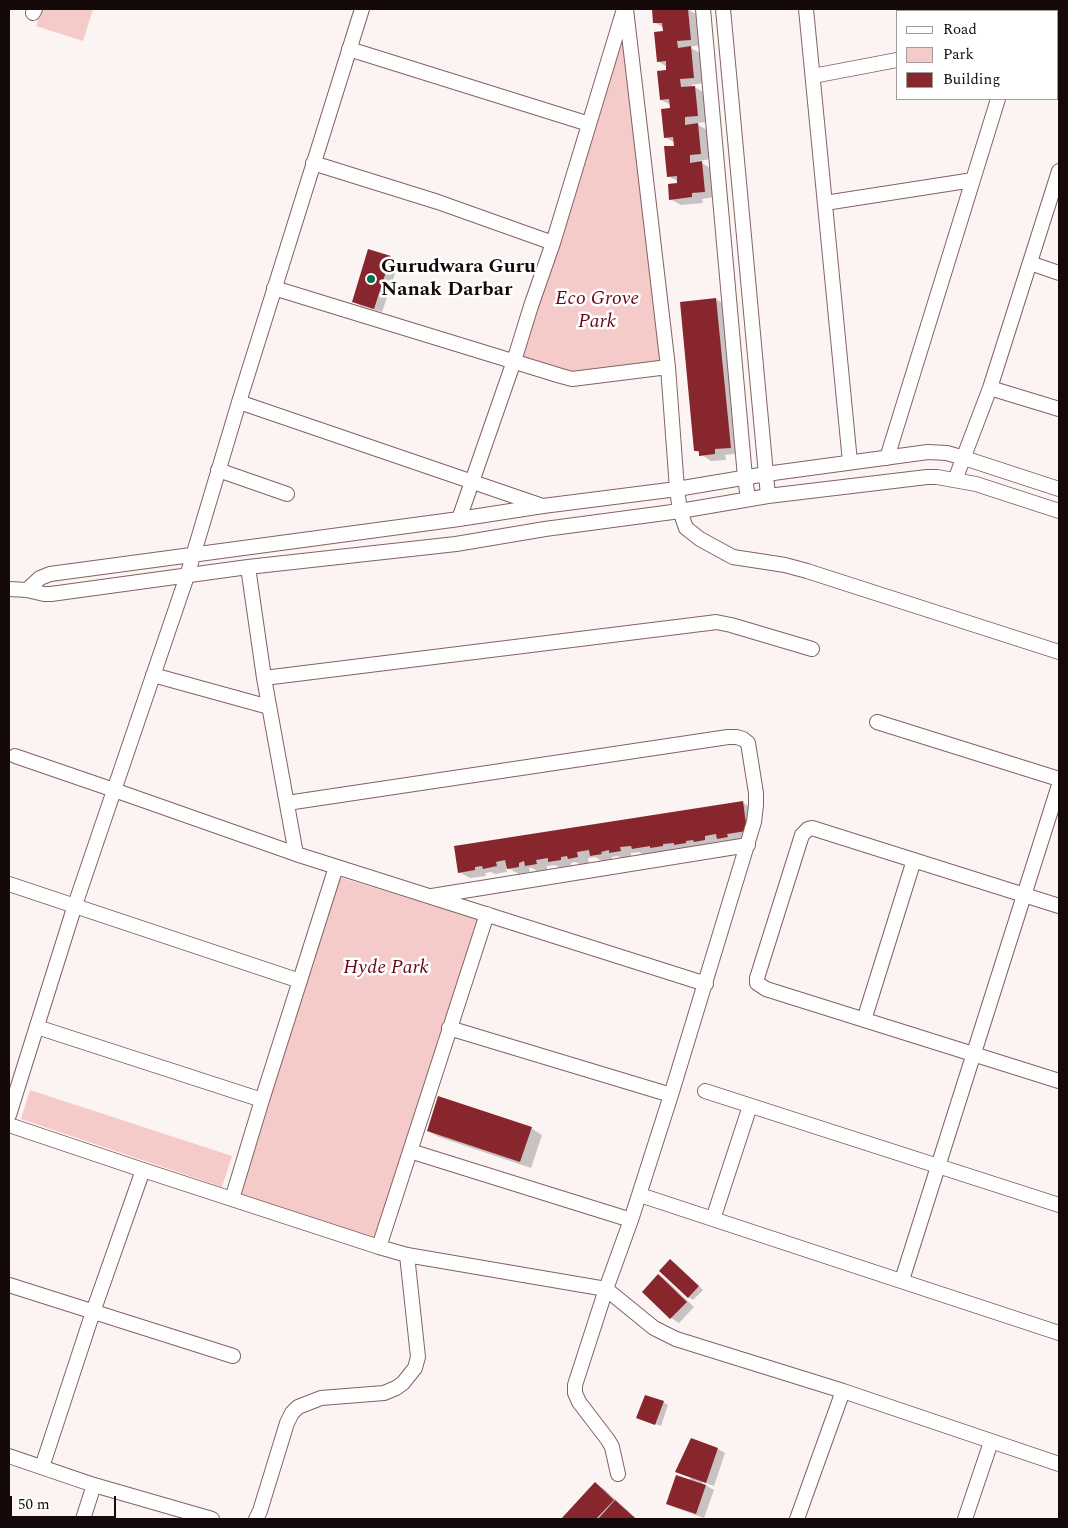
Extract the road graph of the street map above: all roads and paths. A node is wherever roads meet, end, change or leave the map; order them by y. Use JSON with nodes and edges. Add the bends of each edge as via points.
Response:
{"nodes":[{"id":1,"x":362,"y":9,"type":"edge"},
{"id":2,"x":625,"y":9,"type":"edge"},
{"id":3,"x":702,"y":9,"type":"edge"},
{"id":4,"x":723,"y":9,"type":"edge"},
{"id":5,"x":806,"y":9,"type":"edge"},
{"id":6,"x":349,"y":49,"type":"junction"},
{"id":7,"x":896,"y":60,"type":"edge"},
{"id":8,"x":813,"y":76,"type":"junction"},
{"id":9,"x":998,"y":100,"type":"edge"},
{"id":10,"x":589,"y":124,"type":"junction"},
{"id":11,"x":313,"y":163,"type":"junction"},
{"id":12,"x":1059,"y":171,"type":"edge"},
{"id":13,"x":973,"y":180,"type":"junction"},
{"id":14,"x":825,"y":203,"type":"junction"},
{"id":15,"x":553,"y":242,"type":"junction"},
{"id":16,"x":1030,"y":263,"type":"junction"},
{"id":17,"x":1059,"y":273,"type":"edge"},
{"id":18,"x":274,"y":288,"type":"junction"},
{"id":19,"x":514,"y":361,"type":"junction"},
{"id":20,"x":668,"y":367,"type":"junction"},
{"id":21,"x":990,"y":388,"type":"junction"},
{"id":22,"x":238,"y":402,"type":"junction"},
{"id":23,"x":1059,"y":409,"type":"edge"},
{"id":24,"x":887,"y":458,"type":"junction"},
{"id":25,"x":964,"y":458,"type":"junction"},
{"id":26,"x":850,"y":462,"type":"junction"},
{"id":27,"x":218,"y":470,"type":"junction"},
{"id":28,"x":766,"y":474,"type":"junction"},
{"id":29,"x":744,"y":477,"type":"junction"},
{"id":30,"x":472,"y":480,"type":"junction"},
{"id":31,"x":954,"y":480,"type":"junction"},
{"id":32,"x":677,"y":489,"type":"junction"},
{"id":33,"x":1059,"y":489,"type":"edge"},
{"id":34,"x":287,"y":494,"type":"dead end"},
{"id":35,"x":768,"y":496,"type":"junction"},
{"id":36,"x":748,"y":499,"type":"junction"},
{"id":37,"x":543,"y":506,"type":"junction"},
{"id":38,"x":680,"y":511,"type":"junction"},
{"id":39,"x":1059,"y":511,"type":"edge"},
{"id":40,"x":459,"y":519,"type":"junction"},
{"id":41,"x":193,"y":554,"type":"junction"},
{"id":42,"x":248,"y":567,"type":"junction"},
{"id":43,"x":187,"y":576,"type":"junction"},
{"id":44,"x":9,"y":589,"type":"edge"},
{"id":45,"x":27,"y":590,"type":"junction"},
{"id":46,"x":812,"y":649,"type":"dead end"},
{"id":47,"x":1059,"y":652,"type":"edge"},
{"id":48,"x":153,"y":675,"type":"junction"},
{"id":49,"x":264,"y":678,"type":"junction"},
{"id":50,"x":269,"y":707,"type":"junction"},
{"id":51,"x":877,"y":722,"type":"dead end"},
{"id":52,"x":15,"y":756,"type":"dead end"},
{"id":53,"x":1059,"y":779,"type":"edge"},
{"id":54,"x":1059,"y":785,"type":"edge"},
{"id":55,"x":114,"y":790,"type":"junction"},
{"id":56,"x":287,"y":803,"type":"junction"},
{"id":57,"x":748,"y":845,"type":"junction"},
{"id":58,"x":296,"y":854,"type":"junction"},
{"id":59,"x":914,"y":860,"type":"junction"},
{"id":60,"x":336,"y":867,"type":"junction"},
{"id":61,"x":9,"y":884,"type":"edge"},
{"id":62,"x":1024,"y":895,"type":"junction"},
{"id":63,"x":429,"y":896,"type":"junction"},
{"id":64,"x":75,"y":905,"type":"junction"},
{"id":65,"x":1059,"y":906,"type":"edge"},
{"id":66,"x":486,"y":914,"type":"junction"},
{"id":67,"x":300,"y":981,"type":"junction"},
{"id":68,"x":706,"y":984,"type":"junction"},
{"id":69,"x":864,"y":1020,"type":"junction"},
{"id":70,"x":37,"y":1027,"type":"junction"},
{"id":71,"x":449,"y":1028,"type":"junction"},
{"id":72,"x":974,"y":1054,"type":"junction"},
{"id":73,"x":1059,"y":1081,"type":"edge"},
{"id":74,"x":705,"y":1091,"type":"dead end"},
{"id":75,"x":671,"y":1095,"type":"junction"},
{"id":76,"x":262,"y":1100,"type":"junction"},
{"id":77,"x":750,"y":1106,"type":"junction"},
{"id":78,"x":9,"y":1114,"type":"edge"},
{"id":79,"x":9,"y":1125,"type":"edge"},
{"id":80,"x":410,"y":1151,"type":"junction"},
{"id":81,"x":939,"y":1166,"type":"junction"},
{"id":82,"x":143,"y":1170,"type":"junction"},
{"id":83,"x":640,"y":1195,"type":"junction"},
{"id":84,"x":232,"y":1199,"type":"junction"},
{"id":85,"x":1059,"y":1205,"type":"edge"},
{"id":86,"x":712,"y":1218,"type":"junction"},
{"id":87,"x":631,"y":1220,"type":"junction"},
{"id":88,"x":379,"y":1247,"type":"junction"},
{"id":89,"x":407,"y":1255,"type":"junction"},
{"id":90,"x":902,"y":1280,"type":"junction"},
{"id":91,"x":9,"y":1284,"type":"edge"},
{"id":92,"x":606,"y":1288,"type":"junction"},
{"id":93,"x":93,"y":1312,"type":"junction"},
{"id":94,"x":1059,"y":1333,"type":"edge"},
{"id":95,"x":233,"y":1356,"type":"dead end"},
{"id":96,"x":843,"y":1391,"type":"junction"},
{"id":97,"x":991,"y":1442,"type":"junction"},
{"id":98,"x":9,"y":1456,"type":"edge"},
{"id":99,"x":1059,"y":1464,"type":"edge"},
{"id":100,"x":42,"y":1468,"type":"junction"},
{"id":101,"x":618,"y":1474,"type":"dead end"},
{"id":102,"x":94,"y":1485,"type":"junction"},
{"id":103,"x":83,"y":1519,"type":"edge"},
{"id":104,"x":212,"y":1519,"type":"edge"},
{"id":105,"x":256,"y":1519,"type":"edge"},
{"id":106,"x":797,"y":1519,"type":"edge"},
{"id":107,"x":965,"y":1519,"type":"edge"}],
"edges":[{"from":1,"to":6,"type":"street"},
{"from":2,"to":10,"type":"street"},
{"from":2,"to":20,"type":"street"},
{"from":3,"to":29,"type":"street"},
{"from":4,"to":28,"type":"street"},
{"from":5,"to":8,"type":"street"},
{"from":6,"to":10,"type":"street"},
{"from":6,"to":11,"type":"street"},
{"from":7,"to":8,"type":"street"},
{"from":8,"to":14,"type":"street"},
{"from":9,"to":13,"type":"street"},
{"from":10,"to":15,"type":"street"},
{"from":11,"to":15,"type":"street"},
{"from":11,"to":18,"type":"street"},
{"from":12,"to":16,"type":"street"},
{"from":13,"to":14,"type":"street"},
{"from":13,"to":24,"type":"street"},
{"from":14,"to":26,"type":"street"},
{"from":15,"to":19,"type":"street"},
{"from":16,"to":17,"type":"street"},
{"from":16,"to":21,"type":"street"},
{"from":18,"to":19,"type":"street"},
{"from":18,"to":22,"type":"street"},
{"from":19,"to":20,"type":"street","via":[[572,379]]},
{"from":19,"to":30,"type":"street"},
{"from":20,"to":32,"type":"street"},
{"from":21,"to":23,"type":"street"},
{"from":21,"to":25,"type":"street"},
{"from":22,"to":27,"type":"street"},
{"from":22,"to":30,"type":"street"},
{"from":24,"to":25,"type":"street","via":[[928,452]]},
{"from":24,"to":26,"type":"street"},
{"from":25,"to":31,"type":"street"},
{"from":25,"to":33,"type":"street"},
{"from":26,"to":28,"type":"street"},
{"from":27,"to":34,"type":"street"},
{"from":27,"to":41,"type":"street"},
{"from":28,"to":29,"type":"street"},
{"from":28,"to":35,"type":"street"},
{"from":29,"to":32,"type":"street"},
{"from":29,"to":36,"type":"street"},
{"from":30,"to":37,"type":"street"},
{"from":30,"to":40,"type":"street"},
{"from":31,"to":35,"type":"street","via":[[927,477]]},
{"from":31,"to":39,"type":"street"},
{"from":32,"to":37,"type":"street"},
{"from":32,"to":38,"type":"street"},
{"from":35,"to":36,"type":"street"},
{"from":36,"to":38,"type":"street"},
{"from":37,"to":40,"type":"street"},
{"from":38,"to":42,"type":"street","via":[[546,528],[456,544]]},
{"from":38,"to":47,"type":"street","via":[[686,528],[700,540],[733,557],[807,571]]},
{"from":40,"to":41,"type":"street"},
{"from":41,"to":43,"type":"street"},
{"from":41,"to":45,"type":"street","via":[[50,574]]},
{"from":42,"to":43,"type":"street"},
{"from":42,"to":49,"type":"street"},
{"from":43,"to":45,"type":"street","via":[[44,594]]},
{"from":43,"to":48,"type":"street"},
{"from":44,"to":45,"type":"street"},
{"from":46,"to":49,"type":"street","via":[[716,622]]},
{"from":48,"to":50,"type":"street"},
{"from":48,"to":55,"type":"street"},
{"from":49,"to":50,"type":"street"},
{"from":50,"to":56,"type":"street"},
{"from":51,"to":53,"type":"street"},
{"from":52,"to":55,"type":"street"},
{"from":54,"to":62,"type":"street"},
{"from":55,"to":58,"type":"street"},
{"from":55,"to":64,"type":"street"},
{"from":56,"to":57,"type":"street","via":[[737,737],[748,743],[756,793]]},
{"from":56,"to":58,"type":"street"},
{"from":57,"to":63,"type":"street"},
{"from":57,"to":68,"type":"street"},
{"from":58,"to":60,"type":"street"},
{"from":59,"to":62,"type":"street"},
{"from":59,"to":69,"type":"street"},
{"from":59,"to":69,"type":"street","via":[[808,829],[802,836],[758,972],[757,983],[766,989]]},
{"from":60,"to":63,"type":"street"},
{"from":60,"to":67,"type":"street"},
{"from":61,"to":64,"type":"street"},
{"from":62,"to":65,"type":"street"},
{"from":62,"to":72,"type":"street"},
{"from":63,"to":66,"type":"street"},
{"from":64,"to":67,"type":"street"},
{"from":64,"to":70,"type":"street"},
{"from":66,"to":68,"type":"street"},
{"from":66,"to":71,"type":"street"},
{"from":67,"to":76,"type":"street"},
{"from":68,"to":75,"type":"street"},
{"from":69,"to":72,"type":"street"},
{"from":70,"to":76,"type":"street"},
{"from":70,"to":78,"type":"street"},
{"from":71,"to":75,"type":"street"},
{"from":71,"to":80,"type":"street"},
{"from":72,"to":73,"type":"street"},
{"from":72,"to":81,"type":"street"},
{"from":74,"to":77,"type":"street"},
{"from":75,"to":83,"type":"street"},
{"from":76,"to":84,"type":"street"},
{"from":77,"to":81,"type":"street"},
{"from":77,"to":86,"type":"street"},
{"from":79,"to":82,"type":"street"},
{"from":80,"to":87,"type":"street"},
{"from":80,"to":88,"type":"street"},
{"from":81,"to":85,"type":"street"},
{"from":81,"to":90,"type":"street"},
{"from":82,"to":84,"type":"street"},
{"from":82,"to":93,"type":"street"},
{"from":83,"to":86,"type":"street"},
{"from":83,"to":87,"type":"street"},
{"from":84,"to":88,"type":"street"},
{"from":86,"to":90,"type":"street"},
{"from":87,"to":92,"type":"street"},
{"from":88,"to":89,"type":"street"},
{"from":89,"to":92,"type":"street"},
{"from":89,"to":105,"type":"street","via":[[418,1357],[415,1368],[403,1383],[384,1393],[321,1398],[298,1407],[287,1423]]},
{"from":90,"to":94,"type":"street"},
{"from":91,"to":93,"type":"street"},
{"from":92,"to":96,"type":"street","via":[[654,1328],[676,1339]]},
{"from":92,"to":101,"type":"street","via":[[577,1376],[575,1394],[608,1440]]},
{"from":93,"to":95,"type":"street"},
{"from":93,"to":100,"type":"street"},
{"from":96,"to":97,"type":"street"},
{"from":96,"to":106,"type":"street"},
{"from":97,"to":99,"type":"street"},
{"from":97,"to":107,"type":"street"},
{"from":98,"to":100,"type":"street"},
{"from":100,"to":102,"type":"street"},
{"from":102,"to":103,"type":"street"},
{"from":102,"to":104,"type":"street"}]}
